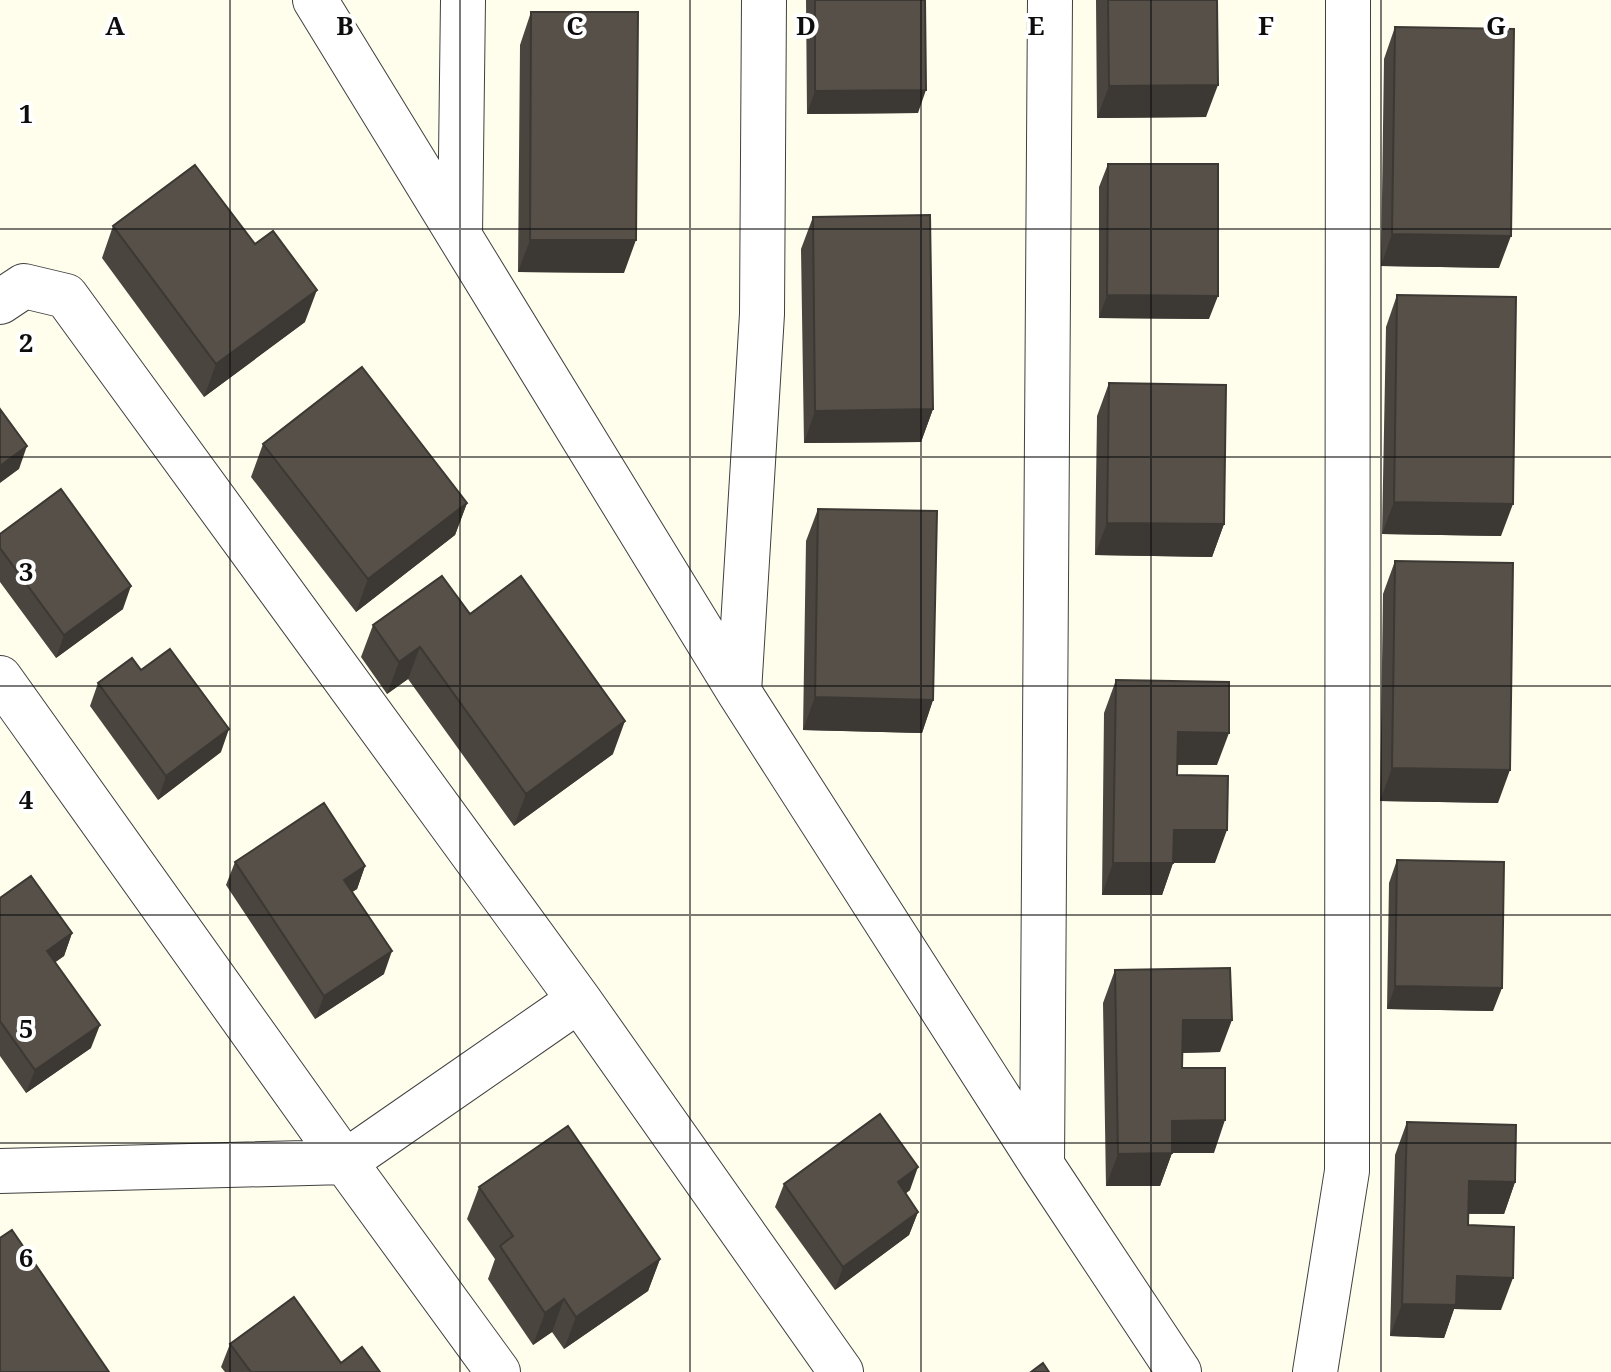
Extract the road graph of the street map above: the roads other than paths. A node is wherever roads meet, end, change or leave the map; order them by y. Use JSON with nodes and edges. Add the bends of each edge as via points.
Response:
{"nodes":[{"id":1,"x":315,"y":0,"type":"edge"},
{"id":2,"x":463,"y":0,"type":"edge"},
{"id":3,"x":764,"y":0,"type":"edge"},
{"id":4,"x":1050,"y":0,"type":"edge"},
{"id":5,"x":1348,"y":0,"type":"edge"},
{"id":6,"x":460,"y":235,"type":"junction"},
{"id":7,"x":0,"y":302,"type":"edge"},
{"id":8,"x":0,"y":678,"type":"edge"},
{"id":9,"x":739,"y":692,"type":"junction"},
{"id":10,"x":579,"y":1000,"type":"junction"},
{"id":11,"x":345,"y":1162,"type":"junction"},
{"id":12,"x":1042,"y":1165,"type":"junction"},
{"id":13,"x":0,"y":1171,"type":"edge"},
{"id":14,"x":498,"y":1372,"type":"edge"},
{"id":15,"x":841,"y":1372,"type":"edge"},
{"id":16,"x":1179,"y":1372,"type":"edge"},
{"id":17,"x":1315,"y":1372,"type":"edge"}],
"edges":[{"from":1,"to":6,"type":"street"},
{"from":2,"to":6,"type":"street"},
{"from":3,"to":9,"type":"street","via":[[762,314]]},
{"from":4,"to":12,"type":"street"},
{"from":5,"to":17,"type":"street","via":[[1347,1171]]},
{"from":6,"to":9,"type":"street"},
{"from":7,"to":10,"type":"street","via":[[24,286],[66,296]]},
{"from":8,"to":11,"type":"street"},
{"from":9,"to":12,"type":"street"},
{"from":10,"to":11,"type":"street"},
{"from":10,"to":15,"type":"street"},
{"from":11,"to":13,"type":"street"},
{"from":11,"to":14,"type":"street"},
{"from":12,"to":16,"type":"street"}]}
